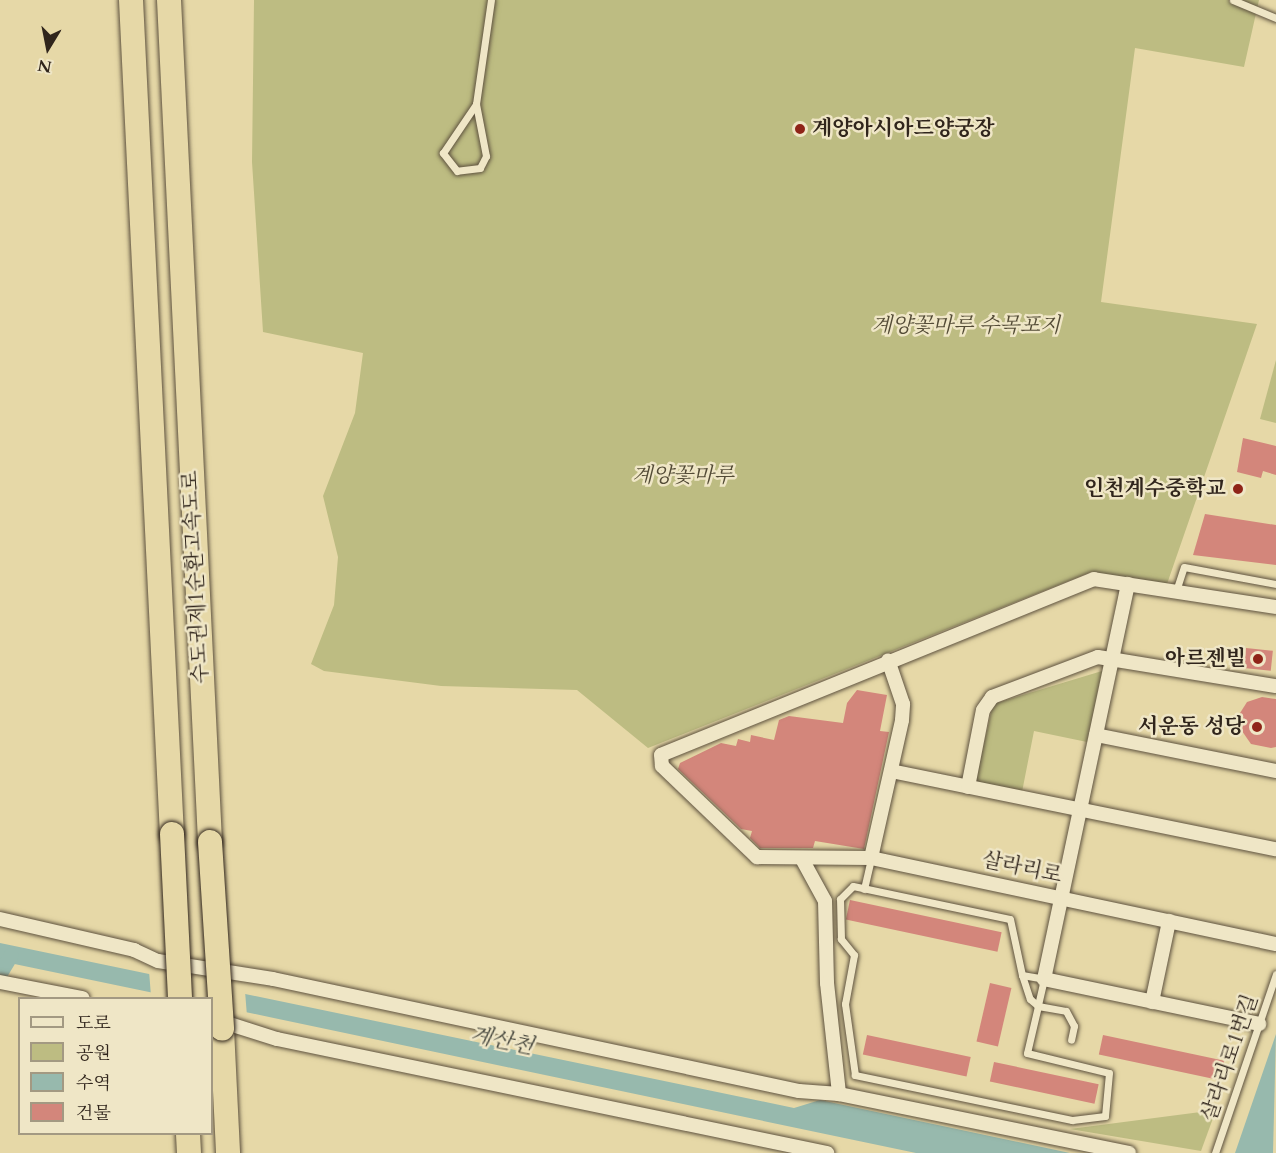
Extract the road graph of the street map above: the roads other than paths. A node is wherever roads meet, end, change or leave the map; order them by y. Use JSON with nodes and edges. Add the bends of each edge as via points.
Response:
{"nodes":[{"id":1,"x":131,"y":0,"type":"edge"},
{"id":2,"x":169,"y":0,"type":"edge"},
{"id":3,"x":185,"y":0,"type":"edge"},
{"id":4,"x":491,"y":0,"type":"edge"},
{"id":5,"x":1233,"y":0,"type":"edge"},
{"id":6,"x":1276,"y":18,"type":"edge"},
{"id":7,"x":171,"y":103,"type":"junction"},
{"id":8,"x":476,"y":104,"type":"junction"},
{"id":9,"x":1128,"y":584,"type":"junction"},
{"id":10,"x":1276,"y":584,"type":"edge"},
{"id":11,"x":1176,"y":592,"type":"junction"},
{"id":12,"x":1276,"y":607,"type":"edge"},
{"id":13,"x":1112,"y":659,"type":"junction"},
{"id":14,"x":888,"y":660,"type":"junction"},
{"id":15,"x":1276,"y":686,"type":"edge"},
{"id":16,"x":1096,"y":735,"type":"junction"},
{"id":17,"x":891,"y":771,"type":"junction"},
{"id":18,"x":1276,"y":771,"type":"edge"},
{"id":19,"x":968,"y":787,"type":"junction"},
{"id":20,"x":1080,"y":809,"type":"junction"},
{"id":21,"x":1276,"y":849,"type":"edge"},
{"id":22,"x":871,"y":858,"type":"junction"},
{"id":23,"x":802,"y":859,"type":"junction"},
{"id":24,"x":864,"y":889,"type":"junction"},
{"id":25,"x":1061,"y":898,"type":"junction"},
{"id":26,"x":1,"y":921,"type":"edge"},
{"id":27,"x":1169,"y":921,"type":"junction"},
{"id":28,"x":1276,"y":944,"type":"edge"},
{"id":29,"x":1022,"y":975,"type":"junction"},
{"id":30,"x":1276,"y":975,"type":"edge"},
{"id":31,"x":1044,"y":979,"type":"junction"},
{"id":32,"x":3,"y":983,"type":"edge"},
{"id":33,"x":72,"y":997,"type":"edge"},
{"id":34,"x":180,"y":997,"type":"edge"},
{"id":35,"x":1152,"y":1002,"type":"junction"},
{"id":36,"x":1038,"y":1006,"type":"junction"},
{"id":37,"x":217,"y":1024,"type":"edge"},
{"id":38,"x":1259,"y":1024,"type":"junction"},
{"id":39,"x":1071,"y":1040,"type":"dead end"},
{"id":40,"x":839,"y":1094,"type":"junction"},
{"id":41,"x":188,"y":1135,"type":"edge"},
{"id":42,"x":189,"y":1153,"type":"edge"},
{"id":43,"x":228,"y":1153,"type":"edge"},
{"id":44,"x":827,"y":1153,"type":"edge"},
{"id":45,"x":1129,"y":1153,"type":"edge"},
{"id":46,"x":1215,"y":1153,"type":"edge"}],
"edges":[{"from":1,"to":34,"type":"highway","name":"수도권제1순환고속도로","bridge":true},
{"from":2,"to":7,"type":"highway","name":"수도권제1순환고속도로"},
{"from":3,"to":7,"type":"highway"},
{"from":4,"to":8,"type":"lane"},
{"from":5,"to":6,"type":"lane"},
{"from":7,"to":37,"type":"highway","name":"수도권제1순환고속도로","bridge":true},
{"from":8,"to":8,"type":"lane","via":[[443,153],[457,171],[480,168],[486,156]]},
{"from":9,"to":11,"type":"street"},
{"from":9,"to":13,"type":"street"},
{"from":9,"to":14,"type":"street","via":[[1094,579]]},
{"from":10,"to":11,"type":"lane","via":[[1184,567]]},
{"from":11,"to":12,"type":"street"},
{"from":13,"to":15,"type":"street"},
{"from":13,"to":16,"type":"street"},
{"from":13,"to":19,"type":"street","via":[[1098,657],[992,697],[983,710]]},
{"from":14,"to":17,"type":"street","via":[[903,704]]},
{"from":14,"to":23,"type":"street","name":"살라리로","via":[[661,755],[662,766],[757,857]]},
{"from":16,"to":18,"type":"street"},
{"from":16,"to":20,"type":"street"},
{"from":17,"to":19,"type":"street"},
{"from":17,"to":22,"type":"street"},
{"from":19,"to":20,"type":"street"},
{"from":20,"to":21,"type":"street"},
{"from":20,"to":25,"type":"street"},
{"from":22,"to":23,"type":"street","name":"살라리로"},
{"from":22,"to":24,"type":"lane"},
{"from":22,"to":25,"type":"street","name":"살라리로"},
{"from":23,"to":40,"type":"street","via":[[825,901],[826,983]]},
{"from":24,"to":29,"type":"lane","via":[[1010,919]]},
{"from":24,"to":36,"type":"lane","via":[[853,886],[840,899],[841,939],[854,955],[845,1004],[855,1075],[1072,1120],[1105,1116],[1109,1072],[1027,1053]]},
{"from":25,"to":27,"type":"street","name":"살라리로"},
{"from":25,"to":31,"type":"street"},
{"from":26,"to":40,"type":"street","via":[[134,950],[158,961],[273,979],[799,1091]]},
{"from":27,"to":28,"type":"street","name":"살라리로"},
{"from":27,"to":35,"type":"street"},
{"from":29,"to":31,"type":"lane"},
{"from":29,"to":36,"type":"lane"},
{"from":30,"to":38,"type":"lane","name":"살라리로1번길"},
{"from":31,"to":35,"type":"street"},
{"from":31,"to":36,"type":"lane"},
{"from":32,"to":33,"type":"street"},
{"from":35,"to":38,"type":"street"},
{"from":36,"to":39,"type":"lane","via":[[1066,1011],[1074,1026]]},
{"from":37,"to":43,"type":"highway","name":"수도권제1순환고속도로"},
{"from":37,"to":44,"type":"street"},
{"from":38,"to":46,"type":"lane","name":"살라리로1번길"},
{"from":40,"to":45,"type":"street"},
{"from":41,"to":42,"type":"highway"}]}
